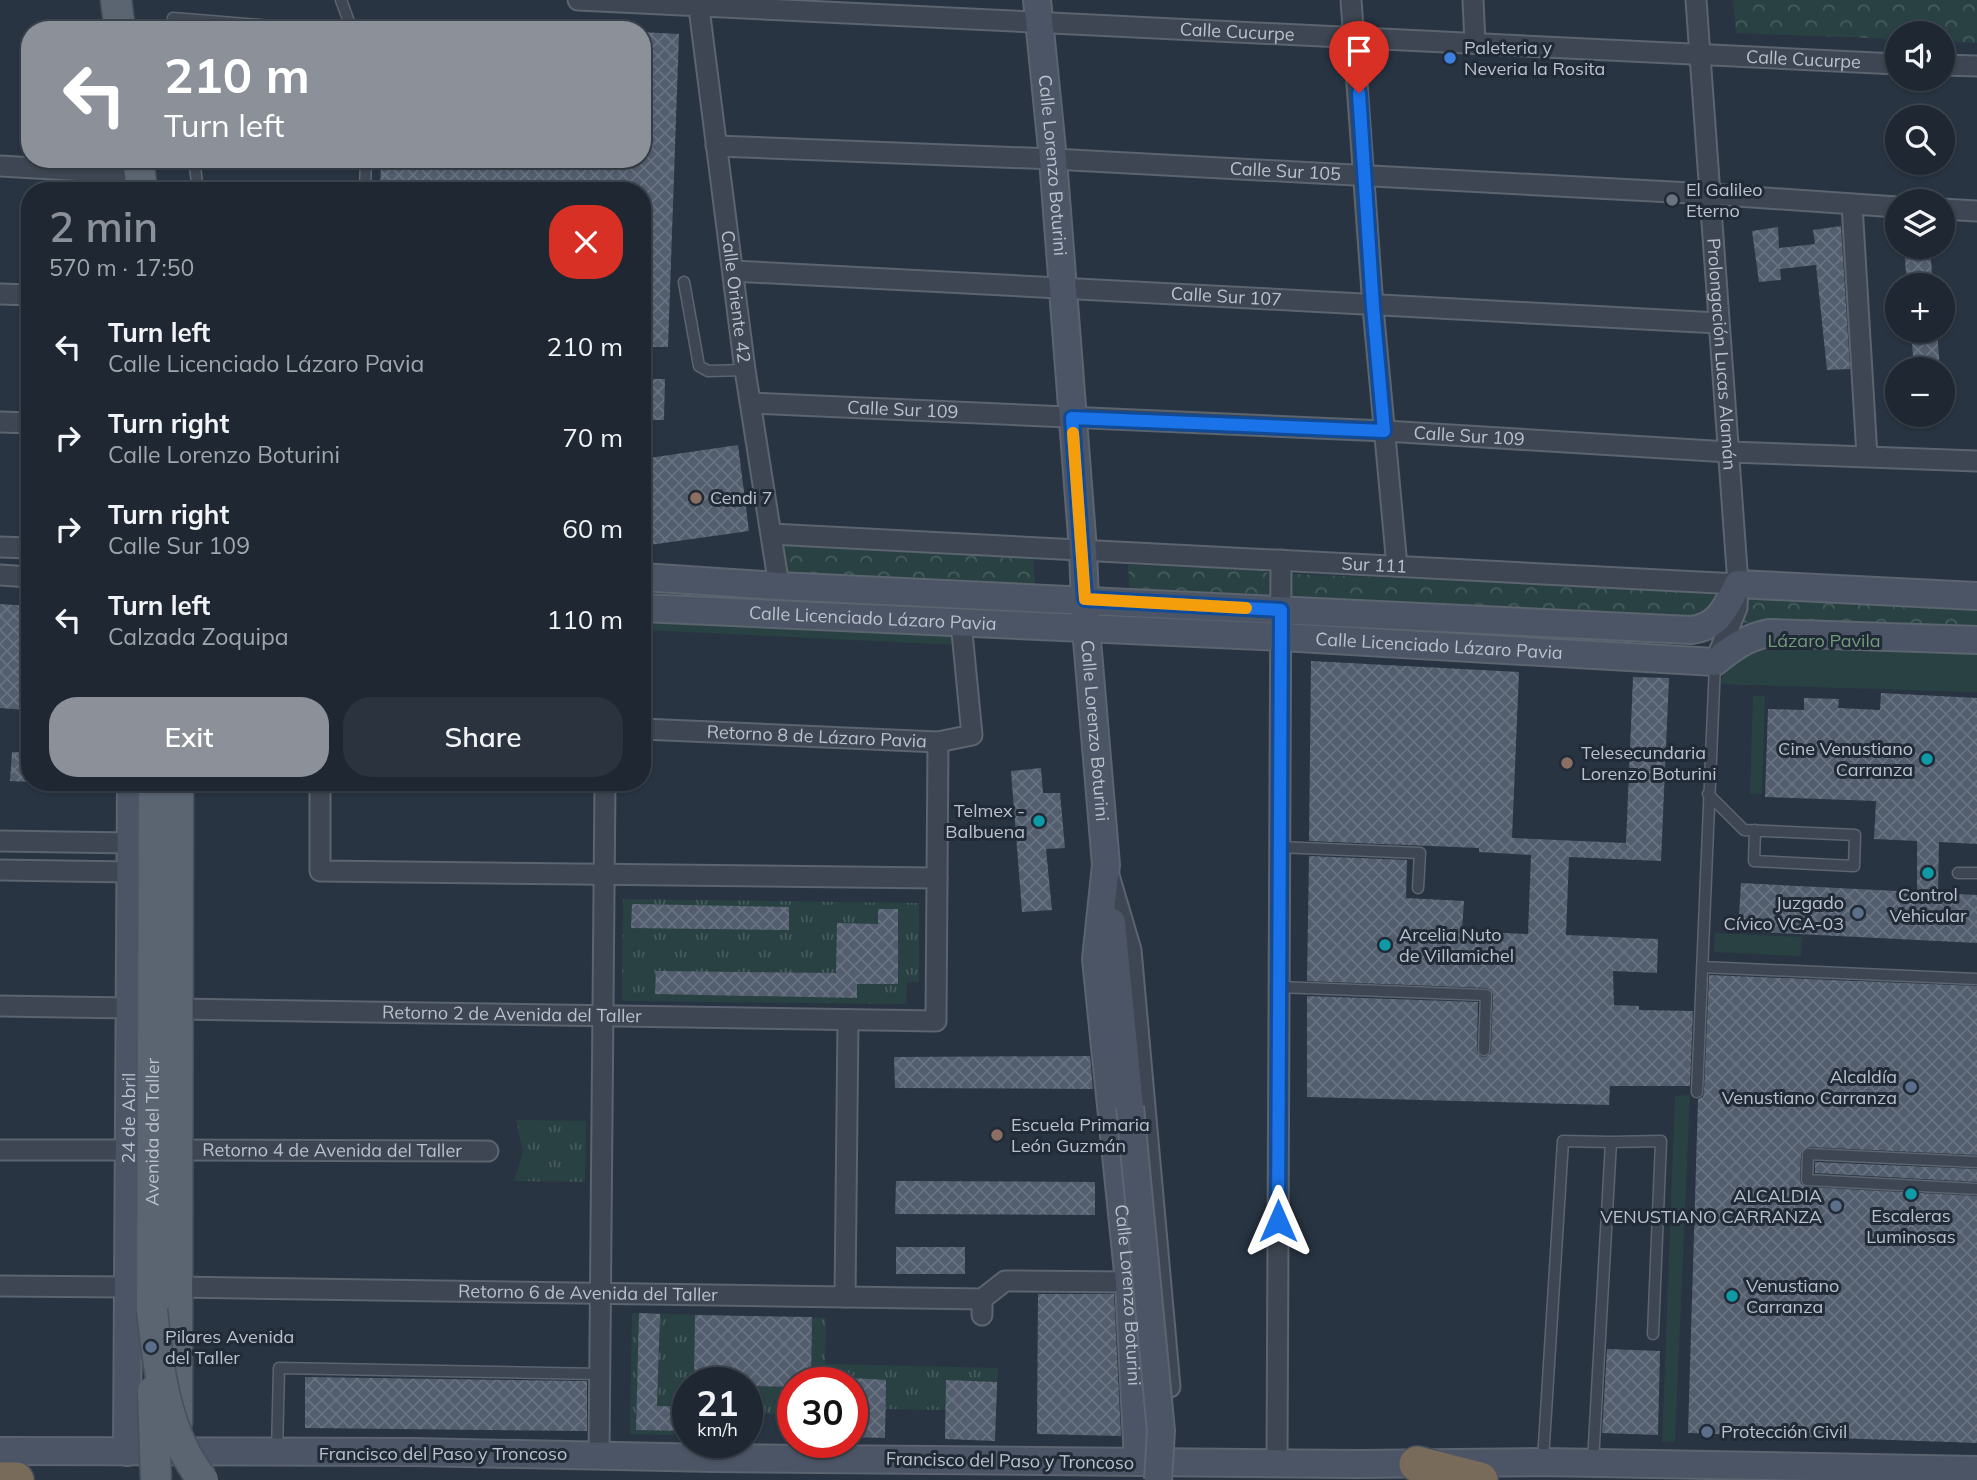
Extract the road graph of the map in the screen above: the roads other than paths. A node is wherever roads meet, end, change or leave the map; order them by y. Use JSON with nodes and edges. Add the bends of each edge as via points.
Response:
{"nodes":[{"id":1,"x":116,"y":0,"type":"edge"},
{"id":2,"x":341,"y":0,"type":"edge"},
{"id":3,"x":578,"y":0,"type":"edge"},
{"id":4,"x":1351,"y":0,"type":"edge"},
{"id":5,"x":1473,"y":0,"type":"edge"},
{"id":6,"x":1696,"y":0,"type":"edge"},
{"id":7,"x":698,"y":3,"type":"edge"},
{"id":8,"x":1038,"y":11,"type":"edge"},
{"id":9,"x":119,"y":21,"type":"edge"},
{"id":10,"x":174,"y":21,"type":"edge"},
{"id":11,"x":210,"y":21,"type":"edge"},
{"id":12,"x":349,"y":21,"type":"edge"},
{"id":13,"x":1354,"y":38,"type":"junction"},
{"id":14,"x":1475,"y":43,"type":"junction"},
{"id":15,"x":1702,"y":56,"type":"junction"},
{"id":16,"x":1885,"y":64,"type":"edge"},
{"id":17,"x":1955,"y":65,"type":"edge"},
{"id":18,"x":1977,"y":66,"type":"edge"},
{"id":19,"x":716,"y":146,"type":"junction"},
{"id":20,"x":1054,"y":159,"type":"junction"},
{"id":21,"x":0,"y":166,"type":"edge"},
{"id":22,"x":21,"y":167,"type":"edge"},
{"id":23,"x":31,"y":168,"type":"edge"},
{"id":24,"x":140,"y":175,"type":"edge"},
{"id":25,"x":1365,"y":176,"type":"junction"},
{"id":26,"x":1709,"y":194,"type":"junction"},
{"id":27,"x":1852,"y":205,"type":"junction"},
{"id":28,"x":1885,"y":206,"type":"edge"},
{"id":29,"x":1955,"y":210,"type":"edge"},
{"id":30,"x":1977,"y":211,"type":"edge"},
{"id":31,"x":733,"y":271,"type":"junction"},
{"id":32,"x":684,"y":282,"type":"dead end"},
{"id":33,"x":1061,"y":286,"type":"junction"},
{"id":34,"x":0,"y":294,"type":"edge"},
{"id":35,"x":21,"y":295,"type":"edge"},
{"id":36,"x":1373,"y":307,"type":"junction"},
{"id":37,"x":1718,"y":323,"type":"junction"},
{"id":38,"x":745,"y":370,"type":"junction"},
{"id":39,"x":751,"y":403,"type":"junction"},
{"id":40,"x":1072,"y":418,"type":"junction"},
{"id":41,"x":0,"y":422,"type":"edge"},
{"id":42,"x":21,"y":423,"type":"edge"},
{"id":43,"x":1384,"y":431,"type":"junction"},
{"id":44,"x":1729,"y":452,"type":"junction"},
{"id":45,"x":1867,"y":456,"type":"junction"},
{"id":46,"x":1977,"y":461,"type":"edge"},
{"id":47,"x":771,"y":534,"type":"junction"},
{"id":48,"x":0,"y":547,"type":"edge"},
{"id":49,"x":21,"y":548,"type":"edge"},
{"id":50,"x":1083,"y":550,"type":"junction"},
{"id":51,"x":1281,"y":560,"type":"junction"},
{"id":52,"x":1397,"y":566,"type":"junction"},
{"id":53,"x":0,"y":575,"type":"edge"},
{"id":54,"x":21,"y":576,"type":"edge"},
{"id":55,"x":651,"y":578,"type":"edge"},
{"id":56,"x":1738,"y":584,"type":"junction"},
{"id":57,"x":779,"y":586,"type":"junction"},
{"id":58,"x":1977,"y":596,"type":"edge"},
{"id":59,"x":1085,"y":599,"type":"junction"},
{"id":60,"x":651,"y":608,"type":"edge"},
{"id":61,"x":1281,"y":610,"type":"junction"},
{"id":62,"x":961,"y":622,"type":"junction"},
{"id":63,"x":1086,"y":628,"type":"junction"},
{"id":64,"x":1281,"y":637,"type":"junction"},
{"id":65,"x":1977,"y":640,"type":"edge"},
{"id":66,"x":1715,"y":662,"type":"junction"},
{"id":67,"x":651,"y":729,"type":"edge"},
{"id":68,"x":938,"y":742,"type":"junction"},
{"id":69,"x":131,"y":791,"type":"edge"},
{"id":70,"x":154,"y":791,"type":"edge"},
{"id":71,"x":178,"y":791,"type":"edge"},
{"id":72,"x":320,"y":791,"type":"edge"},
{"id":73,"x":606,"y":791,"type":"edge"},
{"id":74,"x":1708,"y":794,"type":"junction"},
{"id":75,"x":1755,"y":830,"type":"junction"},
{"id":76,"x":0,"y":841,"type":"edge"},
{"id":77,"x":130,"y":844,"type":"junction"},
{"id":78,"x":1279,"y":847,"type":"junction"},
{"id":79,"x":1106,"y":865,"type":"junction"},
{"id":80,"x":0,"y":870,"type":"edge"},
{"id":81,"x":130,"y":872,"type":"junction"},
{"id":82,"x":1958,"y":873,"type":"dead end"},
{"id":83,"x":1977,"y":873,"type":"edge"},
{"id":84,"x":605,"y":874,"type":"junction"},
{"id":85,"x":937,"y":878,"type":"junction"},
{"id":86,"x":1418,"y":888,"type":"dead end"},
{"id":87,"x":1702,"y":967,"type":"junction"},
{"id":88,"x":1977,"y":979,"type":"edge"},
{"id":89,"x":1279,"y":987,"type":"junction"},
{"id":90,"x":0,"y":1006,"type":"edge"},
{"id":91,"x":129,"y":1008,"type":"junction"},
{"id":92,"x":178,"y":1009,"type":"junction"},
{"id":93,"x":604,"y":1016,"type":"junction"},
{"id":94,"x":848,"y":1020,"type":"junction"},
{"id":95,"x":936,"y":1021,"type":"joint"},
{"id":96,"x":1485,"y":1050,"type":"dead end"},
{"id":97,"x":1697,"y":1092,"type":"dead end"},
{"id":98,"x":1611,"y":1142,"type":"junction"},
{"id":99,"x":0,"y":1150,"type":"edge"},
{"id":100,"x":128,"y":1150,"type":"junction"},
{"id":101,"x":177,"y":1150,"type":"junction"},
{"id":102,"x":488,"y":1151,"type":"dead end"},
{"id":103,"x":1977,"y":1162,"type":"edge"},
{"id":104,"x":1977,"y":1189,"type":"edge"},
{"id":105,"x":1129,"y":1282,"type":"junction"},
{"id":106,"x":0,"y":1286,"type":"edge"},
{"id":107,"x":128,"y":1287,"type":"junction"},
{"id":108,"x":177,"y":1287,"type":"junction"},
{"id":109,"x":601,"y":1294,"type":"junction"},
{"id":110,"x":845,"y":1297,"type":"junction"},
{"id":111,"x":152,"y":1310,"type":"junction"},
{"id":112,"x":1653,"y":1334,"type":"dead end"},
{"id":113,"x":600,"y":1374,"type":"junction"},
{"id":114,"x":1174,"y":1433,"type":"dead end"},
{"id":115,"x":0,"y":1451,"type":"edge"},
{"id":116,"x":127,"y":1452,"type":"junction"},
{"id":117,"x":177,"y":1452,"type":"junction"},
{"id":118,"x":277,"y":1453,"type":"junction"},
{"id":119,"x":599,"y":1455,"type":"junction"},
{"id":120,"x":1138,"y":1462,"type":"junction"},
{"id":121,"x":1543,"y":1462,"type":"junction"},
{"id":122,"x":1277,"y":1463,"type":"junction"},
{"id":123,"x":1593,"y":1463,"type":"junction"},
{"id":124,"x":1417,"y":1464,"type":"junction"},
{"id":125,"x":1977,"y":1470,"type":"edge"},
{"id":126,"x":0,"y":1480,"type":"edge"},
{"id":127,"x":16,"y":1480,"type":"edge"},
{"id":128,"x":156,"y":1480,"type":"edge"},
{"id":129,"x":202,"y":1480,"type":"edge"},
{"id":130,"x":1158,"y":1480,"type":"edge"},
{"id":131,"x":1480,"y":1480,"type":"edge"}],
"edges":[{"from":1,"to":9,"type":"main road"},
{"from":2,"to":12,"type":"lane"},
{"from":3,"to":7,"type":"street","name":"Calle Cucurpe"},
{"from":4,"to":13,"type":"street"},
{"from":5,"to":14,"type":"street"},
{"from":6,"to":15,"type":"street","name":"Prolongación Lucas Alamán"},
{"from":7,"to":8,"type":"street","name":"Calle Cucurpe"},
{"from":7,"to":19,"type":"street","name":"Calle Oriente 42"},
{"from":8,"to":13,"type":"street","name":"Calle Cucurpe"},
{"from":8,"to":20,"type":"main road","name":"Calle Lorenzo Boturini"},
{"from":10,"to":11,"type":"lane"},
{"from":13,"to":14,"type":"street","name":"Calle Cucurpe"},
{"from":13,"to":25,"type":"street"},
{"from":14,"to":15,"type":"street","name":"Calle Cucurpe"},
{"from":15,"to":16,"type":"street","name":"Calle Cucurpe"},
{"from":15,"to":26,"type":"street","name":"Prolongación Lucas Alamán"},
{"from":17,"to":18,"type":"street"},
{"from":19,"to":20,"type":"street","name":"Calle Sur 105"},
{"from":19,"to":31,"type":"street","name":"Calle Oriente 42"},
{"from":20,"to":25,"type":"street","name":"Calle Sur 105"},
{"from":20,"to":33,"type":"main road","name":"Calle Lorenzo Boturini"},
{"from":21,"to":22,"type":"street"},
{"from":23,"to":24,"type":"street"},
{"from":25,"to":26,"type":"street","name":"Calle Sur 105"},
{"from":25,"to":36,"type":"street"},
{"from":26,"to":27,"type":"street","name":"Calle Sur 105"},
{"from":26,"to":37,"type":"street","name":"Prolongación Lucas Alamán"},
{"from":27,"to":28,"type":"street","name":"Calle Sur 105"},
{"from":27,"to":45,"type":"street"},
{"from":29,"to":30,"type":"street"},
{"from":31,"to":33,"type":"street","name":"Calle Sur 107"},
{"from":31,"to":38,"type":"street","name":"Calle Oriente 42"},
{"from":32,"to":38,"type":"lane","via":[[699,366],[708,371]]},
{"from":33,"to":36,"type":"street","name":"Calle Sur 107"},
{"from":33,"to":40,"type":"main road","name":"Calle Lorenzo Boturini"},
{"from":34,"to":35,"type":"street"},
{"from":36,"to":37,"type":"street","name":"Calle Sur 107"},
{"from":36,"to":43,"type":"street"},
{"from":37,"to":44,"type":"street","name":"Prolongación Lucas Alamán"},
{"from":38,"to":39,"type":"street","name":"Calle Oriente 42"},
{"from":39,"to":40,"type":"street","name":"Calle Sur 109"},
{"from":39,"to":47,"type":"street","name":"Calle Oriente 42"},
{"from":40,"to":43,"type":"street","name":"Calle Sur 109"},
{"from":40,"to":50,"type":"main road","name":"Calle Lorenzo Boturini"},
{"from":41,"to":42,"type":"street"},
{"from":43,"to":44,"type":"street","name":"Calle Sur 109"},
{"from":43,"to":52,"type":"street"},
{"from":44,"to":45,"type":"street","name":"Calle Sur 109"},
{"from":44,"to":56,"type":"street","name":"Prolongación Lucas Alamán"},
{"from":45,"to":46,"type":"street","name":"Calle Sur 109"},
{"from":47,"to":50,"type":"street","name":"Sur 111"},
{"from":47,"to":57,"type":"street","name":"Calle Oriente 42"},
{"from":48,"to":49,"type":"street"},
{"from":50,"to":51,"type":"street","name":"Sur 111"},
{"from":50,"to":59,"type":"main road","name":"Calle Lorenzo Boturini"},
{"from":51,"to":52,"type":"street","name":"Sur 111"},
{"from":51,"to":61,"type":"street"},
{"from":52,"to":56,"type":"street","name":"Sur 111"},
{"from":53,"to":54,"type":"street"},
{"from":55,"to":57,"type":"main road","name":"Calle Licenciado Lázaro Pavia"},
{"from":56,"to":58,"type":"main road","name":"Sur 111"},
{"from":56,"to":61,"type":"main road","name":"Calle Licenciado Lázaro Pavia","via":[[1713,623],[1691,630]]},
{"from":56,"to":66,"type":"street","name":"Prolongación Lucas Alamán","via":[[1737,608]]},
{"from":57,"to":59,"type":"main road","name":"Calle Licenciado Lázaro Pavia"},
{"from":59,"to":61,"type":"main road","name":"Calle Licenciado Lázaro Pavia"},
{"from":59,"to":63,"type":"main road","name":"Calle Lorenzo Boturini"},
{"from":60,"to":62,"type":"main road","name":"Calle Licenciado Lázaro Pavia"},
{"from":61,"to":64,"type":"street"},
{"from":62,"to":63,"type":"main road","name":"Calle Licenciado Lázaro Pavia"},
{"from":62,"to":68,"type":"street","via":[[972,735]]},
{"from":63,"to":64,"type":"main road","name":"Calle Licenciado Lázaro Pavia"},
{"from":63,"to":79,"type":"main road","name":"Calle Lorenzo Boturini"},
{"from":64,"to":66,"type":"main road","name":"Calle Licenciado Lázaro Pavia"},
{"from":64,"to":78,"type":"street"},
{"from":65,"to":66,"type":"main road","via":[[1769,633],[1752,636]]},
{"from":66,"to":74,"type":"lane"},
{"from":67,"to":68,"type":"street","name":"Retorno 8 de Lázaro Pavia"},
{"from":68,"to":85,"type":"street","name":"Retorno 8 de Lázaro Pavia"},
{"from":69,"to":77,"type":"main road","name":"24 de Abril"},
{"from":70,"to":111,"type":"main road","name":"Avenida del Taller"},
{"from":71,"to":92,"type":"main road","name":"Avenida del Taller"},
{"from":72,"to":84,"type":"street","via":[[320,872]]},
{"from":73,"to":84,"type":"street"},
{"from":74,"to":75,"type":"lane","via":[[1744,830]]},
{"from":74,"to":87,"type":"lane"},
{"from":75,"to":75,"type":"lane","via":[[1855,835],[1854,866],[1754,861]]},
{"from":76,"to":77,"type":"street"},
{"from":77,"to":81,"type":"main road","name":"24 de Abril"},
{"from":78,"to":86,"type":"lane","via":[[1419,853]]},
{"from":78,"to":89,"type":"street"},
{"from":79,"to":105,"type":"main road","name":"Calle Lorenzo Boturini","via":[[1097,959]]},
{"from":79,"to":114,"type":"street","via":[[1131,950]]},
{"from":79,"to":130,"type":"main road","bridge":true,"via":[[1161,1431]]},
{"from":80,"to":81,"type":"street"},
{"from":81,"to":91,"type":"main road","name":"24 de Abril"},
{"from":82,"to":83,"type":"lane"},
{"from":84,"to":85,"type":"street"},
{"from":84,"to":93,"type":"street"},
{"from":85,"to":95,"type":"street","name":"Retorno 8 de Lázaro Pavia"},
{"from":87,"to":88,"type":"lane"},
{"from":87,"to":97,"type":"lane"},
{"from":89,"to":96,"type":"lane","via":[[1486,995]]},
{"from":89,"to":122,"type":"street"},
{"from":90,"to":91,"type":"street"},
{"from":91,"to":100,"type":"main road","name":"24 de Abril"},
{"from":92,"to":93,"type":"street","name":"Retorno 2 de Avenida del Taller"},
{"from":92,"to":101,"type":"main road","name":"Avenida del Taller"},
{"from":93,"to":94,"type":"street","name":"Retorno 2 de Avenida del Taller"},
{"from":93,"to":109,"type":"street"},
{"from":94,"to":95,"type":"street","name":"Retorno 2 de Avenida del Taller"},
{"from":94,"to":110,"type":"street"},
{"from":98,"to":112,"type":"lane","via":[[1661,1142]]},
{"from":98,"to":121,"type":"lane","via":[[1563,1141]]},
{"from":98,"to":123,"type":"lane"},
{"from":99,"to":100,"type":"street"},
{"from":100,"to":107,"type":"main road","name":"24 de Abril"},
{"from":101,"to":102,"type":"street","name":"Retorno 4 de Avenida del Taller"},
{"from":101,"to":108,"type":"main road","name":"Avenida del Taller"},
{"from":103,"to":104,"type":"lane","via":[[1808,1154],[1807,1180]]},
{"from":105,"to":110,"type":"street","name":"Retorno 6 de Avenida del Taller","via":[[1005,1281],[982,1307]]},
{"from":105,"to":120,"type":"main road","name":"Calle Lorenzo Boturini"},
{"from":106,"to":107,"type":"street"},
{"from":107,"to":116,"type":"main road","name":"24 de Abril"},
{"from":108,"to":109,"type":"street","name":"Retorno 6 de Avenida del Taller"},
{"from":108,"to":117,"type":"main road","name":"Avenida del Taller"},
{"from":109,"to":110,"type":"street","name":"Retorno 6 de Avenida del Taller"},
{"from":109,"to":113,"type":"street"},
{"from":111,"to":128,"type":"main road","name":"Avenida del Taller","bridge":true},
{"from":111,"to":129,"type":"main road","bridge":true,"via":[[172,1420]]},
{"from":113,"to":118,"type":"lane","via":[[279,1368]]},
{"from":113,"to":119,"type":"street"},
{"from":115,"to":116,"type":"main road","name":"Francisco del Paso y Troncoso"},
{"from":116,"to":117,"type":"main road","name":"Francisco del Paso y Troncoso"},
{"from":117,"to":118,"type":"main road","name":"Francisco del Paso y Troncoso"},
{"from":118,"to":119,"type":"main road","name":"Francisco del Paso y Troncoso"},
{"from":119,"to":120,"type":"main road","name":"Francisco del Paso y Troncoso"},
{"from":120,"to":122,"type":"main road","name":"Francisco del Paso y Troncoso"},
{"from":121,"to":123,"type":"main road","name":"Francisco del Paso y Troncoso"},
{"from":121,"to":124,"type":"main road","name":"Francisco del Paso y Troncoso"},
{"from":122,"to":124,"type":"main road","name":"Francisco del Paso y Troncoso"},
{"from":123,"to":125,"type":"main road","name":"Francisco del Paso y Troncoso"},
{"from":124,"to":131,"type":"highway"},
{"from":126,"to":127,"type":"highway"}]}
